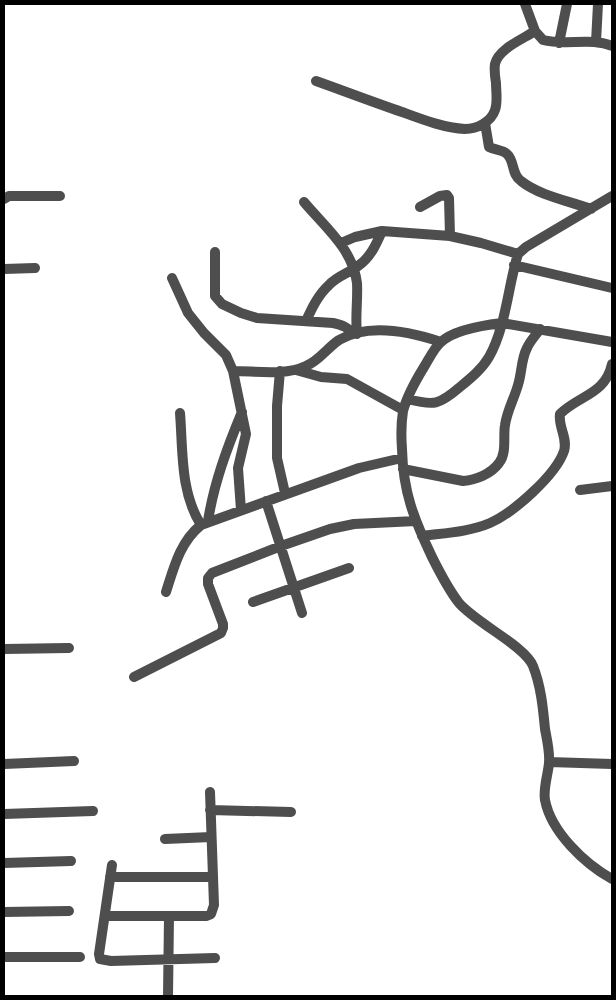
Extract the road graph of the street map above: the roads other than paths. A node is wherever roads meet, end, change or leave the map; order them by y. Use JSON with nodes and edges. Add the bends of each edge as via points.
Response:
{"nodes":[{"id":1,"x":525,"y":4,"type":"edge"},
{"id":2,"x":567,"y":4,"type":"edge"},
{"id":3,"x":598,"y":4,"type":"edge"},
{"id":4,"x":535,"y":31,"type":"junction"},
{"id":5,"x":596,"y":42,"type":"junction"},
{"id":6,"x":559,"y":43,"type":"junction"},
{"id":7,"x":612,"y":46,"type":"edge"},
{"id":8,"x":316,"y":81,"type":"dead end"},
{"id":9,"x":485,"y":123,"type":"junction"},
{"id":10,"x":60,"y":196,"type":"dead end"},
{"id":11,"x":612,"y":196,"type":"edge"},
{"id":12,"x":4,"y":199,"type":"edge"},
{"id":13,"x":304,"y":202,"type":"dead end"},
{"id":14,"x":420,"y":207,"type":"dead end"},
{"id":15,"x":591,"y":209,"type":"junction"},
{"id":16,"x":382,"y":231,"type":"junction"},
{"id":17,"x":450,"y":236,"type":"junction"},
{"id":18,"x":340,"y":243,"type":"junction"},
{"id":19,"x":215,"y":252,"type":"dead end"},
{"id":20,"x":518,"y":254,"type":"junction"},
{"id":21,"x":514,"y":265,"type":"junction"},
{"id":22,"x":35,"y":268,"type":"dead end"},
{"id":23,"x":4,"y":269,"type":"edge"},
{"id":24,"x":354,"y":269,"type":"junction"},
{"id":25,"x":172,"y":278,"type":"dead end"},
{"id":26,"x":612,"y":288,"type":"edge"},
{"id":27,"x":306,"y":321,"type":"junction"},
{"id":28,"x":502,"y":323,"type":"junction"},
{"id":29,"x":540,"y":329,"type":"junction"},
{"id":30,"x":355,"y":334,"type":"junction"},
{"id":31,"x":441,"y":342,"type":"junction"},
{"id":32,"x":612,"y":342,"type":"edge"},
{"id":33,"x":612,"y":364,"type":"edge"},
{"id":34,"x":296,"y":370,"type":"junction"},
{"id":35,"x":233,"y":371,"type":"junction"},
{"id":36,"x":280,"y":371,"type":"junction"},
{"id":37,"x":408,"y":399,"type":"junction"},
{"id":38,"x":404,"y":410,"type":"junction"},
{"id":39,"x":242,"y":412,"type":"junction"},
{"id":40,"x":180,"y":413,"type":"dead end"},
{"id":41,"x":402,"y":464,"type":"junction"},
{"id":42,"x":612,"y":486,"type":"edge"},
{"id":43,"x":580,"y":490,"type":"dead end"},
{"id":44,"x":286,"y":494,"type":"junction"},
{"id":45,"x":266,"y":501,"type":"junction"},
{"id":46,"x":241,"y":510,"type":"junction"},
{"id":47,"x":416,"y":521,"type":"junction"},
{"id":48,"x":205,"y":523,"type":"junction"},
{"id":49,"x":422,"y":536,"type":"junction"},
{"id":50,"x":281,"y":546,"type":"junction"},
{"id":51,"x":349,"y":568,"type":"dead end"},
{"id":52,"x":294,"y":587,"type":"junction"},
{"id":53,"x":166,"y":592,"type":"dead end"},
{"id":54,"x":253,"y":602,"type":"dead end"},
{"id":55,"x":302,"y":612,"type":"dead end"},
{"id":56,"x":69,"y":648,"type":"dead end"},
{"id":57,"x":4,"y":649,"type":"edge"},
{"id":58,"x":134,"y":677,"type":"dead end"},
{"id":59,"x":74,"y":761,"type":"dead end"},
{"id":60,"x":549,"y":762,"type":"junction"},
{"id":61,"x":4,"y":764,"type":"edge"},
{"id":62,"x":612,"y":764,"type":"edge"},
{"id":63,"x":210,"y":792,"type":"dead end"},
{"id":64,"x":210,"y":810,"type":"junction"},
{"id":65,"x":93,"y":811,"type":"dead end"},
{"id":66,"x":291,"y":812,"type":"dead end"},
{"id":67,"x":4,"y":814,"type":"edge"},
{"id":68,"x":211,"y":837,"type":"junction"},
{"id":69,"x":165,"y":839,"type":"dead end"},
{"id":70,"x":71,"y":861,"type":"dead end"},
{"id":71,"x":4,"y":863,"type":"edge"},
{"id":72,"x":112,"y":864,"type":"dead end"},
{"id":73,"x":213,"y":877,"type":"junction"},
{"id":74,"x":110,"y":878,"type":"junction"},
{"id":75,"x":612,"y":879,"type":"edge"},
{"id":76,"x":69,"y":911,"type":"dead end"},
{"id":77,"x":4,"y":912,"type":"edge"},
{"id":78,"x":105,"y":916,"type":"junction"},
{"id":79,"x":169,"y":916,"type":"junction"},
{"id":80,"x":4,"y":957,"type":"edge"},
{"id":81,"x":80,"y":957,"type":"dead end"},
{"id":82,"x":215,"y":958,"type":"dead end"},
{"id":83,"x":168,"y":960,"type":"junction"},
{"id":84,"x":168,"y":996,"type":"edge"}],
"edges":[{"from":1,"to":4,"type":"street"},
{"from":2,"to":6,"type":"street"},
{"from":3,"to":5,"type":"street"},
{"from":4,"to":6,"type":"street","via":[[543,40]]},
{"from":4,"to":9,"type":"street","via":[[498,57],[495,72],[497,102],[491,118]]},
{"from":5,"to":6,"type":"street"},
{"from":5,"to":7,"type":"street"},
{"from":8,"to":9,"type":"street","via":[[451,127],[465,129]]},
{"from":9,"to":15,"type":"street","via":[[489,147],[510,157],[514,173],[521,182]]},
{"from":10,"to":12,"type":"street","via":[[10,196]]},
{"from":11,"to":15,"type":"street"},
{"from":13,"to":18,"type":"street"},
{"from":14,"to":17,"type":"street","via":[[447,195]]},
{"from":15,"to":20,"type":"street"},
{"from":16,"to":17,"type":"street"},
{"from":16,"to":18,"type":"street"},
{"from":16,"to":24,"type":"street","via":[[369,256]]},
{"from":17,"to":20,"type":"street"},
{"from":18,"to":24,"type":"street"},
{"from":19,"to":27,"type":"street","via":[[215,296],[218,301],[257,318]]},
{"from":20,"to":21,"type":"street"},
{"from":21,"to":26,"type":"street"},
{"from":21,"to":28,"type":"street"},
{"from":22,"to":23,"type":"street"},
{"from":24,"to":27,"type":"street","via":[[328,285]]},
{"from":24,"to":30,"type":"street","via":[[358,296]]},
{"from":25,"to":35,"type":"street","via":[[188,314],[226,355]]},
{"from":27,"to":30,"type":"street","via":[[333,322]]},
{"from":28,"to":29,"type":"street"},
{"from":28,"to":31,"type":"street","via":[[463,331]]},
{"from":28,"to":37,"type":"street","via":[[483,366],[454,392],[435,403]]},
{"from":29,"to":32,"type":"street"},
{"from":29,"to":41,"type":"street","via":[[524,354],[504,426],[500,462],[481,477],[462,481]]},
{"from":30,"to":31,"type":"street","via":[[378,331],[406,333]]},
{"from":30,"to":34,"type":"street","via":[[337,342],[315,361]]},
{"from":31,"to":37,"type":"street"},
{"from":33,"to":49,"type":"street","via":[[598,390],[560,414],[566,442],[564,450],[552,474],[529,495],[490,523]]},
{"from":34,"to":36,"type":"street"},
{"from":34,"to":38,"type":"street","via":[[347,380]]},
{"from":35,"to":36,"type":"street"},
{"from":35,"to":39,"type":"street"},
{"from":36,"to":44,"type":"street","via":[[277,458]]},
{"from":37,"to":38,"type":"street"},
{"from":38,"to":41,"type":"street"},
{"from":39,"to":46,"type":"street","via":[[246,434],[238,468]]},
{"from":39,"to":48,"type":"street","via":[[227,446]]},
{"from":40,"to":48,"type":"street","via":[[188,499],[193,512]]},
{"from":41,"to":44,"type":"street","via":[[359,468]]},
{"from":41,"to":47,"type":"street","via":[[405,488]]},
{"from":42,"to":43,"type":"street"},
{"from":44,"to":45,"type":"street"},
{"from":45,"to":46,"type":"street"},
{"from":45,"to":50,"type":"street"},
{"from":46,"to":48,"type":"street"},
{"from":47,"to":49,"type":"street"},
{"from":47,"to":50,"type":"street","via":[[354,524]]},
{"from":48,"to":53,"type":"street","via":[[188,537],[180,551]]},
{"from":49,"to":60,"type":"street","via":[[459,603],[532,664],[541,695]]},
{"from":50,"to":52,"type":"street"},
{"from":50,"to":58,"type":"street","via":[[212,573],[208,584],[223,624],[221,633]]},
{"from":51,"to":52,"type":"street"},
{"from":52,"to":54,"type":"street"},
{"from":52,"to":55,"type":"street"},
{"from":56,"to":57,"type":"street"},
{"from":59,"to":61,"type":"street"},
{"from":60,"to":62,"type":"street"},
{"from":60,"to":75,"type":"street","via":[[545,799],[548,812],[574,849]]},
{"from":63,"to":64,"type":"street"},
{"from":64,"to":66,"type":"street"},
{"from":64,"to":68,"type":"street"},
{"from":65,"to":67,"type":"street"},
{"from":68,"to":69,"type":"street"},
{"from":68,"to":73,"type":"street"},
{"from":70,"to":71,"type":"street"},
{"from":72,"to":74,"type":"street"},
{"from":73,"to":74,"type":"street"},
{"from":73,"to":79,"type":"street","via":[[214,905],[211,914]]},
{"from":74,"to":78,"type":"street"},
{"from":76,"to":77,"type":"street"},
{"from":78,"to":79,"type":"street"},
{"from":78,"to":83,"type":"street","via":[[100,959]]},
{"from":79,"to":83,"type":"street"},
{"from":80,"to":81,"type":"street"},
{"from":82,"to":83,"type":"street"},
{"from":83,"to":84,"type":"street"}]}
